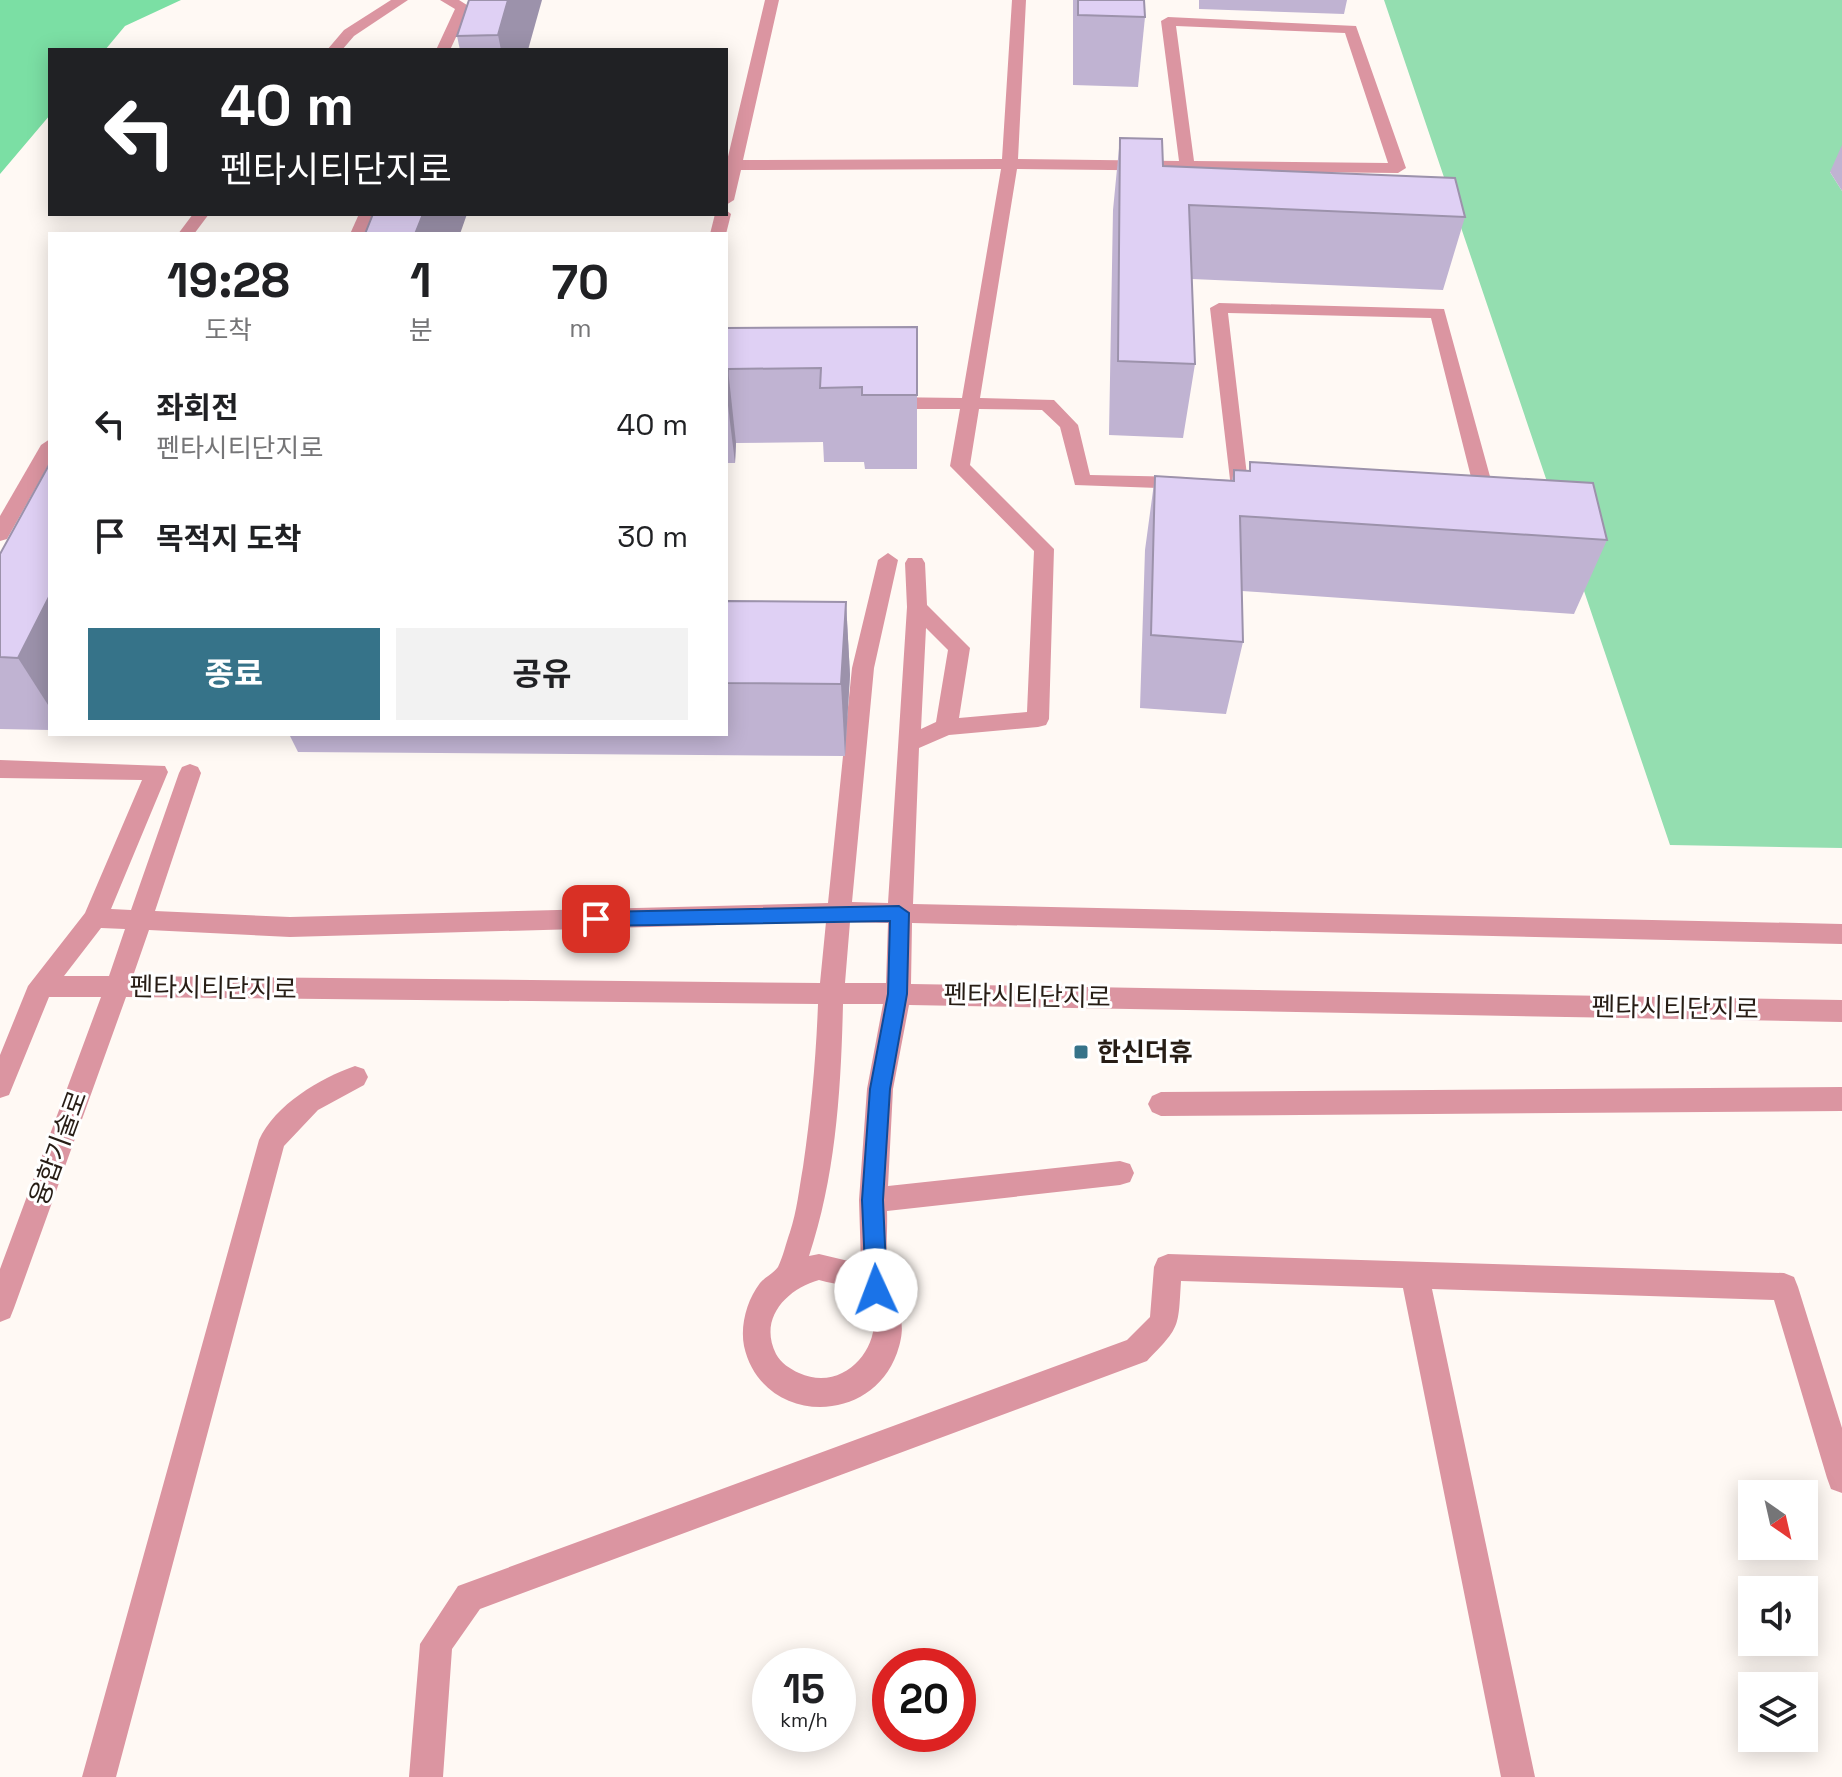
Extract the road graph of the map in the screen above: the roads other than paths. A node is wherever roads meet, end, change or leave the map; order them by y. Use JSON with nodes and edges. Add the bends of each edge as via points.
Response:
{"nodes":[{"id":1,"x":401,"y":0,"type":"edge"},
{"id":2,"x":447,"y":0,"type":"edge"},
{"id":3,"x":772,"y":0,"type":"edge"},
{"id":4,"x":1019,"y":0,"type":"edge"},
{"id":5,"x":336,"y":48,"type":"edge"},
{"id":6,"x":444,"y":48,"type":"edge"},
{"id":7,"x":1010,"y":162,"type":"junction"},
{"id":8,"x":734,"y":165,"type":"junction"},
{"id":9,"x":1187,"y":165,"type":"junction"},
{"id":10,"x":728,"y":191,"type":"edge"},
{"id":11,"x":863,"y":402,"type":"edge"},
{"id":12,"x":969,"y":404,"type":"junction"},
{"id":13,"x":48,"y":449,"type":"edge"},
{"id":14,"x":1453,"y":491,"type":"edge"},
{"id":15,"x":0,"y":534,"type":"edge"},
{"id":16,"x":888,"y":560,"type":"dead end"},
{"id":17,"x":915,"y":563,"type":"dead end"},
{"id":18,"x":917,"y":607,"type":"junction"},
{"id":19,"x":946,"y":727,"type":"junction"},
{"id":20,"x":907,"y":744,"type":"junction"},
{"id":21,"x":0,"y":769,"type":"edge"},
{"id":22,"x":190,"y":773,"type":"dead end"},
{"id":23,"x":841,"y":912,"type":"junction"},
{"id":24,"x":899,"y":913,"type":"junction"},
{"id":25,"x":95,"y":918,"type":"junction"},
{"id":26,"x":139,"y":919,"type":"junction"},
{"id":27,"x":1842,"y":934,"type":"edge"},
{"id":28,"x":41,"y":986,"type":"junction"},
{"id":29,"x":117,"y":988,"type":"junction"},
{"id":30,"x":898,"y":994,"type":"junction"},
{"id":31,"x":831,"y":995,"type":"junction"},
{"id":32,"x":1842,"y":1011,"type":"edge"},
{"id":33,"x":355,"y":1077,"type":"dead end"},
{"id":34,"x":0,"y":1087,"type":"edge"},
{"id":35,"x":1842,"y":1099,"type":"edge"},
{"id":36,"x":1161,"y":1104,"type":"dead end"},
{"id":37,"x":1120,"y":1173,"type":"dead end"},
{"id":38,"x":873,"y":1200,"type":"junction"},
{"id":39,"x":1415,"y":1275,"type":"junction"},
{"id":40,"x":788,"y":1278,"type":"junction"},
{"id":41,"x":876,"y":1290,"type":"junction"},
{"id":42,"x":0,"y":1308,"type":"edge"},
{"id":43,"x":1842,"y":1478,"type":"edge"},
{"id":44,"x":99,"y":1777,"type":"edge"},
{"id":45,"x":426,"y":1777,"type":"edge"},
{"id":46,"x":1518,"y":1777,"type":"edge"}],
"edges":[{"from":1,"to":5,"type":"street","via":[[349,33]]},
{"from":2,"to":6,"type":"street","via":[[463,7]]},
{"from":3,"to":8,"type":"street"},
{"from":4,"to":7,"type":"street"},
{"from":7,"to":8,"type":"street"},
{"from":7,"to":9,"type":"street"},
{"from":7,"to":12,"type":"street"},
{"from":8,"to":10,"type":"street"},
{"from":9,"to":9,"type":"street","via":[[1398,168],[1351,29],[1168,21]]},
{"from":11,"to":12,"type":"street"},
{"from":12,"to":14,"type":"street","via":[[1047,404],[1069,425],[1082,481],[1230,484],[1219,308],[1438,313],[1484,491]]},
{"from":12,"to":19,"type":"street","via":[[960,466],[1044,549],[1038,719]]},
{"from":13,"to":15,"type":"street"},
{"from":16,"to":23,"type":"street","via":[[863,668]]},
{"from":17,"to":18,"type":"street"},
{"from":18,"to":19,"type":"street","via":[[959,648]]},
{"from":18,"to":20,"type":"street"},
{"from":19,"to":20,"type":"street"},
{"from":20,"to":24,"type":"street"},
{"from":21,"to":25,"type":"street","via":[[157,772]]},
{"from":22,"to":26,"type":"street","name":"펜타시티단지로"},
{"from":23,"to":24,"type":"street"},
{"from":23,"to":26,"type":"street","via":[[290,927]]},
{"from":23,"to":31,"type":"street"},
{"from":24,"to":27,"type":"street"},
{"from":24,"to":30,"type":"street"},
{"from":25,"to":26,"type":"street"},
{"from":25,"to":28,"type":"street"},
{"from":26,"to":29,"type":"street","name":"펜타시티단지로"},
{"from":28,"to":29,"type":"street"},
{"from":28,"to":34,"type":"street"},
{"from":29,"to":31,"type":"street","name":"펜타시티단지로"},
{"from":29,"to":42,"type":"street","name":"융합기술로"},
{"from":30,"to":31,"type":"street","name":"펜타시티단지로"},
{"from":30,"to":32,"type":"street","name":"펜타시티단지로"},
{"from":30,"to":38,"type":"street","via":[[880,1089]]},
{"from":31,"to":40,"type":"street","via":[[828,1091],[808,1219]]},
{"from":33,"to":44,"type":"street","via":[[309,1102],[272,1140]]},
{"from":35,"to":36,"type":"street"},
{"from":37,"to":38,"type":"street"},
{"from":38,"to":41,"type":"street"},
{"from":39,"to":43,"type":"street","via":[[1784,1287]]},
{"from":39,"to":45,"type":"street","via":[[1168,1267],[1164,1323],[1137,1351],[469,1597],[436,1644]]},
{"from":39,"to":46,"type":"street"},
{"from":40,"to":41,"type":"street","via":[[819,1267],[840,1268],[861,1276]]},
{"from":40,"to":41,"type":"street","via":[[766,1300],[756,1339],[774,1376],[811,1394],[855,1386],[885,1352],[887,1309]]}]}
